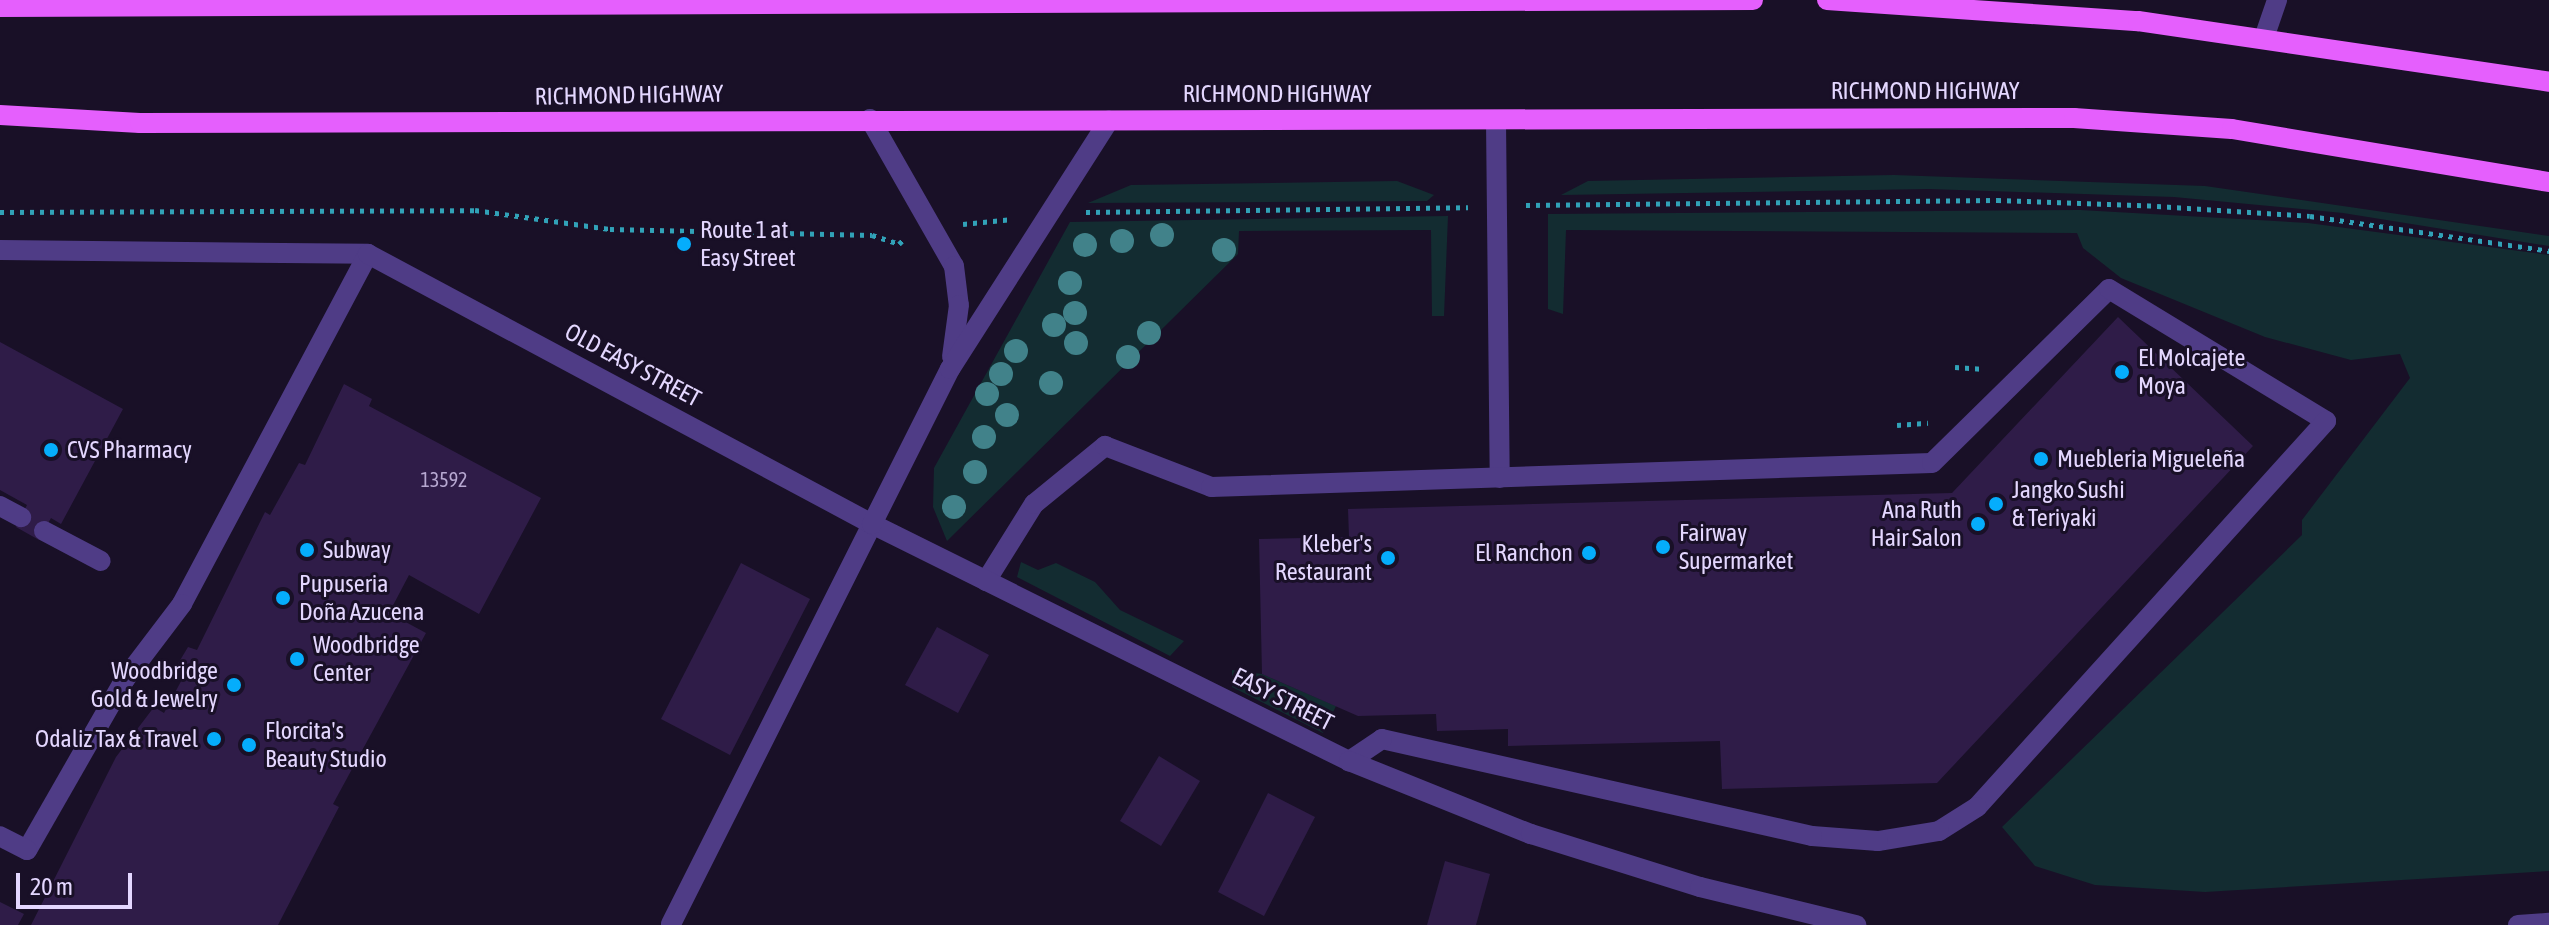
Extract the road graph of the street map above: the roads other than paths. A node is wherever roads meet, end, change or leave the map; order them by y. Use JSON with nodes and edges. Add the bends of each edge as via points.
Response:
{"nodes":[{"id":1,"x":1753,"y":0,"type":"edge"},
{"id":2,"x":1827,"y":0,"type":"edge"},
{"id":3,"x":2277,"y":0,"type":"edge"},
{"id":4,"x":377,"y":3,"type":"edge"},
{"id":5,"x":0,"y":7,"type":"edge"},
{"id":6,"x":2265,"y":35,"type":"junction"},
{"id":7,"x":2549,"y":82,"type":"edge"},
{"id":8,"x":0,"y":115,"type":"edge"},
{"id":9,"x":870,"y":119,"type":"junction"},
{"id":10,"x":1109,"y":120,"type":"junction"},
{"id":11,"x":1496,"y":121,"type":"junction"},
{"id":12,"x":2549,"y":182,"type":"edge"},
{"id":13,"x":0,"y":250,"type":"edge"},
{"id":14,"x":368,"y":254,"type":"junction"},
{"id":15,"x":950,"y":369,"type":"junction"},
{"id":16,"x":1500,"y":478,"type":"junction"},
{"id":17,"x":0,"y":506,"type":"edge"},
{"id":18,"x":21,"y":517,"type":"dead end"},
{"id":19,"x":872,"y":524,"type":"junction"},
{"id":20,"x":44,"y":531,"type":"dead end"},
{"id":21,"x":101,"y":561,"type":"dead end"},
{"id":22,"x":986,"y":581,"type":"junction"},
{"id":23,"x":1349,"y":761,"type":"junction"},
{"id":24,"x":0,"y":836,"type":"edge"},
{"id":25,"x":2549,"y":923,"type":"edge"},
{"id":26,"x":671,"y":924,"type":"edge"},
{"id":27,"x":1856,"y":925,"type":"edge"},
{"id":28,"x":2518,"y":925,"type":"edge"}],
"edges":[{"from":1,"to":4,"type":"main road"},
{"from":2,"to":6,"type":"main road","via":[[2022,8]]},
{"from":3,"to":6,"type":"street"},
{"from":4,"to":5,"type":"main road"},
{"from":6,"to":7,"type":"main road"},
{"from":8,"to":9,"type":"main road","name":"RICHMOND HIGHWAY","via":[[140,123]]},
{"from":9,"to":10,"type":"main road","name":"RICHMOND HIGHWAY"},
{"from":9,"to":15,"type":"street","via":[[937,227],[959,292]]},
{"from":10,"to":11,"type":"main road","name":"RICHMOND HIGHWAY"},
{"from":10,"to":15,"type":"street","via":[[1042,216]]},
{"from":11,"to":12,"type":"main road","name":"RICHMOND HIGHWAY","via":[[2074,118],[2232,129]]},
{"from":11,"to":16,"type":"street"},
{"from":13,"to":14,"type":"street"},
{"from":14,"to":19,"type":"street","name":"OLD EASY STREET"},
{"from":14,"to":24,"type":"street","via":[[182,604],[125,679],[27,850]]},
{"from":15,"to":19,"type":"street"},
{"from":16,"to":22,"type":"street","via":[[1211,487],[1105,446],[1034,504]]},
{"from":16,"to":23,"type":"street","via":[[1932,463],[2109,289],[2326,421],[1977,807],[1939,831],[1878,841],[1812,836],[1382,739]]},
{"from":17,"to":18,"type":"street"},
{"from":19,"to":22,"type":"street","name":"EASY STREET"},
{"from":19,"to":26,"type":"street"},
{"from":20,"to":21,"type":"street"},
{"from":22,"to":23,"type":"street","name":"EASY STREET"},
{"from":23,"to":27,"type":"street","name":"EASY STREET","via":[[1545,838],[1700,887]]},
{"from":25,"to":28,"type":"street"}]}
